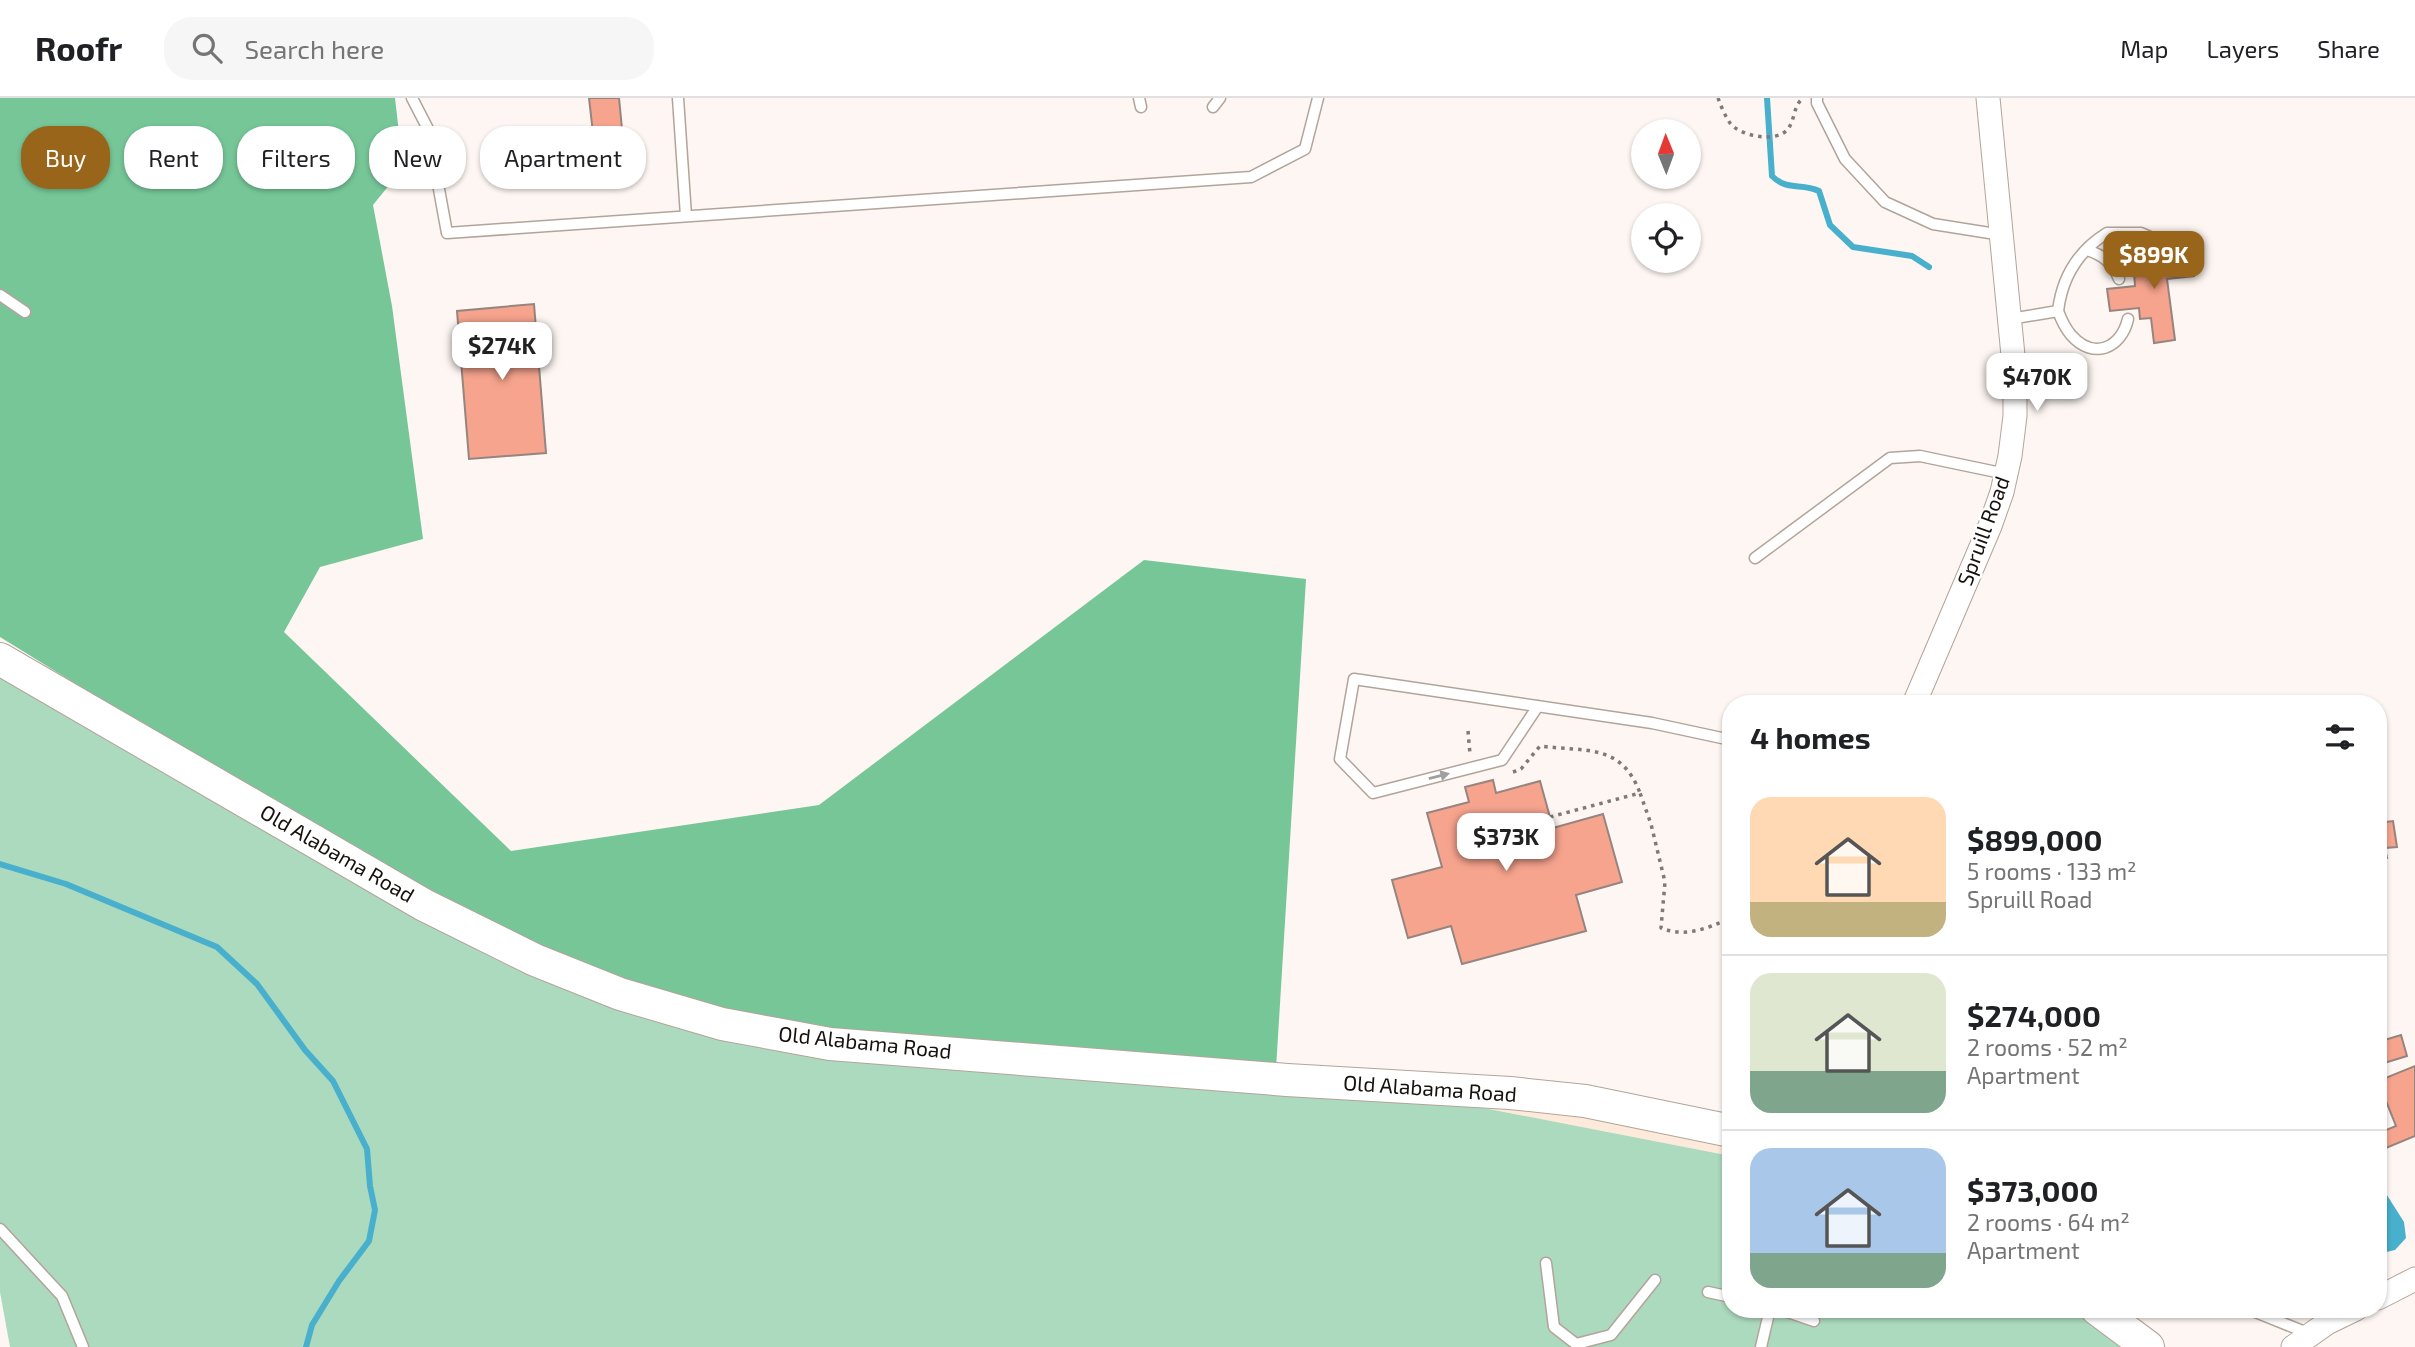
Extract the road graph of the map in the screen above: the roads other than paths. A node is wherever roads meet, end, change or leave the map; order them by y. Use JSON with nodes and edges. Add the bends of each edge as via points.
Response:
{"nodes":[{"id":1,"x":412,"y":98,"type":"edge"},
{"id":2,"x":678,"y":98,"type":"edge"},
{"id":3,"x":1318,"y":98,"type":"edge"},
{"id":4,"x":1817,"y":98,"type":"edge"},
{"id":5,"x":1988,"y":98,"type":"edge"},
{"id":6,"x":686,"y":216,"type":"junction"},
{"id":7,"x":2001,"y":235,"type":"junction"},
{"id":8,"x":2159,"y":241,"type":"dead end"},
{"id":9,"x":2087,"y":250,"type":"junction"},
{"id":10,"x":2119,"y":279,"type":"dead end"},
{"id":11,"x":0,"y":295,"type":"edge"},
{"id":12,"x":2058,"y":311,"type":"junction"},
{"id":13,"x":25,"y":312,"type":"dead end"},
{"id":14,"x":2010,"y":319,"type":"junction"},
{"id":15,"x":2128,"y":319,"type":"dead end"},
{"id":16,"x":2006,"y":474,"type":"junction"},
{"id":17,"x":1755,"y":558,"type":"dead end"},
{"id":18,"x":0,"y":659,"type":"edge"},
{"id":19,"x":1918,"y":695,"type":"edge"},
{"id":20,"x":1538,"y":706,"type":"junction"},
{"id":21,"x":1722,"y":738,"type":"edge"},
{"id":22,"x":1722,"y":1129,"type":"edge"},
{"id":23,"x":0,"y":1229,"type":"edge"},
{"id":24,"x":1546,"y":1263,"type":"dead end"},
{"id":25,"x":2415,"y":1279,"type":"edge"},
{"id":26,"x":1655,"y":1280,"type":"dead end"},
{"id":27,"x":1708,"y":1292,"type":"dead end"},
{"id":28,"x":2387,"y":1293,"type":"edge"},
{"id":29,"x":1722,"y":1295,"type":"edge"},
{"id":30,"x":1768,"y":1318,"type":"edge"},
{"id":31,"x":1805,"y":1318,"type":"edge"},
{"id":32,"x":2108,"y":1318,"type":"edge"},
{"id":33,"x":2263,"y":1318,"type":"edge"},
{"id":34,"x":2341,"y":1318,"type":"edge"},
{"id":35,"x":1814,"y":1321,"type":"dead end"},
{"id":36,"x":2302,"y":1341,"type":"edge"},
{"id":37,"x":83,"y":1347,"type":"edge"},
{"id":38,"x":1761,"y":1347,"type":"edge"},
{"id":39,"x":2148,"y":1347,"type":"edge"}],
"edges":[{"from":1,"to":6,"type":"lane","via":[[428,129],[447,233]]},
{"from":2,"to":6,"type":"lane"},
{"from":3,"to":6,"type":"lane","via":[[1305,149],[1251,177]]},
{"from":4,"to":7,"type":"lane","via":[[1845,159],[1885,202],[1933,224]]},
{"from":5,"to":7,"type":"street","name":"Spruill Road"},
{"from":7,"to":14,"type":"street","name":"Spruill Road"},
{"from":8,"to":9,"type":"lane","via":[[2141,233],[2107,233]]},
{"from":9,"to":10,"type":"lane","via":[[2110,263]]},
{"from":9,"to":12,"type":"lane","via":[[2069,271],[2060,290]]},
{"from":11,"to":13,"type":"lane"},
{"from":12,"to":14,"type":"lane"},
{"from":12,"to":15,"type":"lane","via":[[2072,336],[2095,349],[2115,344]]},
{"from":14,"to":16,"type":"street","name":"Spruill Road","via":[[2015,416]]},
{"from":16,"to":17,"type":"lane","via":[[1920,456],[1891,458]]},
{"from":16,"to":19,"type":"street","name":"Spruill Road","via":[[1990,526]]},
{"from":18,"to":22,"type":"main road","name":"Old Alabama Road","via":[[424,905],[535,960],[620,994],[722,1024],[830,1044],[1510,1093],[1585,1101]]},
{"from":20,"to":20,"type":"lane","one_way":true,"via":[[1354,679],[1340,759],[1373,793],[1502,760]]},
{"from":20,"to":21,"type":"lane"},
{"from":23,"to":37,"type":"lane","via":[[62,1296]]},
{"from":24,"to":26,"type":"lane","via":[[1554,1327],[1576,1343],[1611,1335]]},
{"from":25,"to":28,"type":"street"},
{"from":27,"to":29,"type":"lane"},
{"from":30,"to":38,"type":"lane"},
{"from":31,"to":35,"type":"lane"},
{"from":32,"to":39,"type":"main road"},
{"from":33,"to":36,"type":"lane"},
{"from":34,"to":36,"type":"street"}]}
